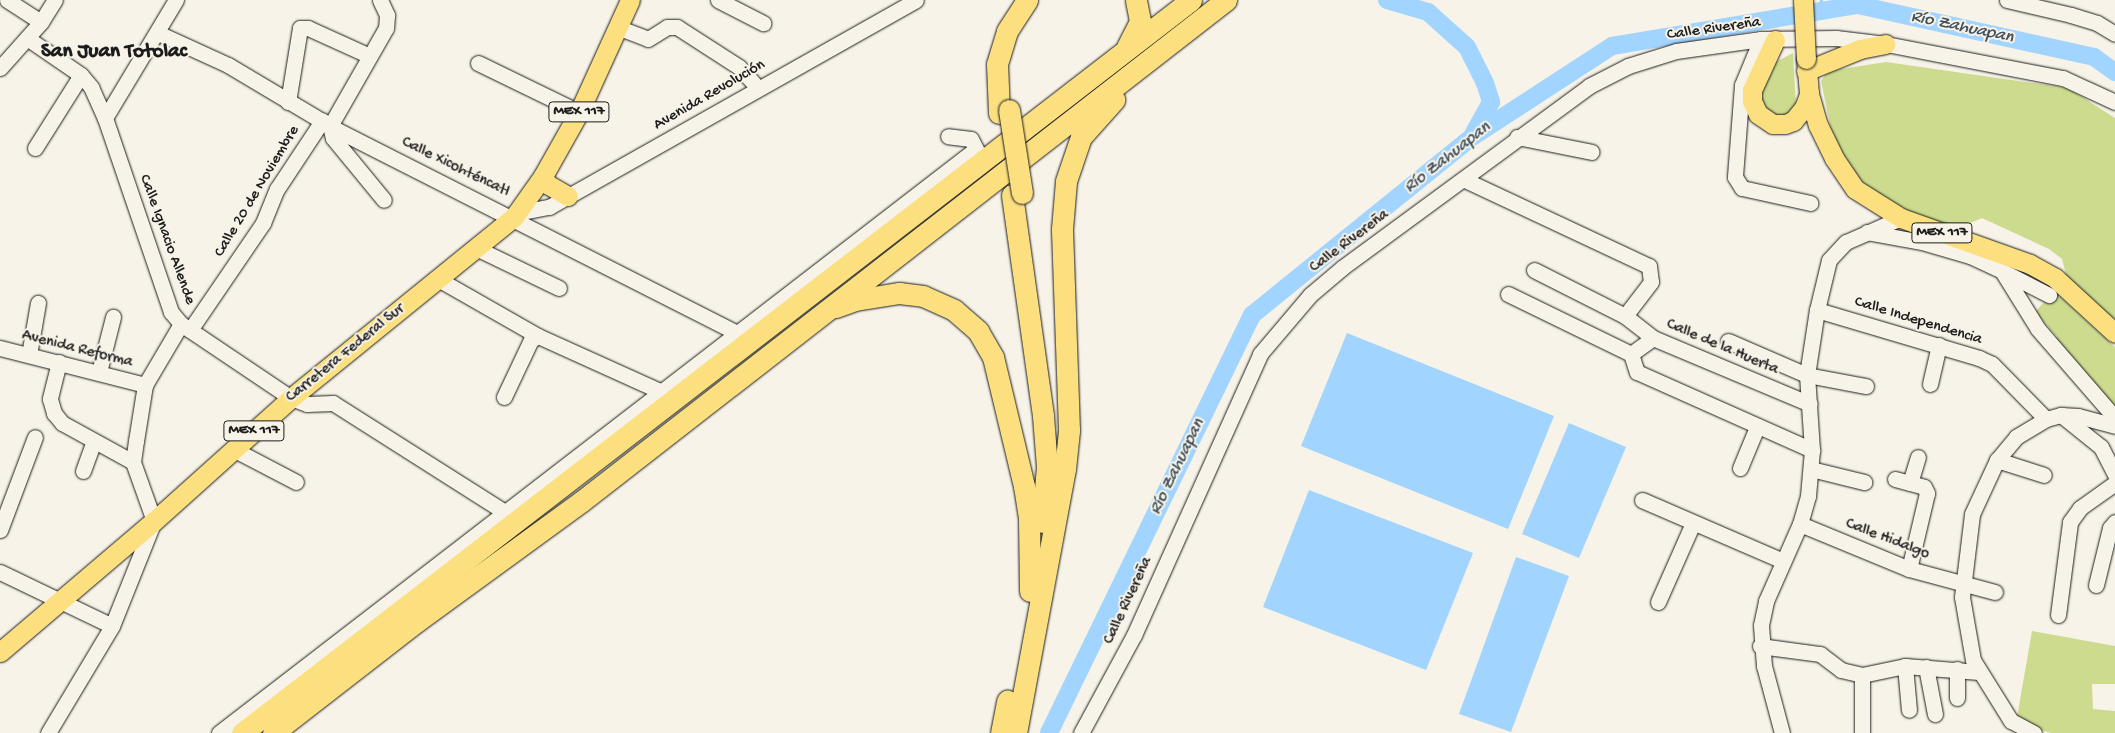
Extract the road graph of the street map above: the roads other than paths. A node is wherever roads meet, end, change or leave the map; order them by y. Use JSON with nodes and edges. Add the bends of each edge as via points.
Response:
{"nodes":[{"id":1,"x":7,"y":0,"type":"edge"},
{"id":2,"x":55,"y":0,"type":"edge"},
{"id":3,"x":176,"y":0,"type":"edge"},
{"id":4,"x":380,"y":0,"type":"edge"},
{"id":5,"x":630,"y":0,"type":"edge"},
{"id":6,"x":718,"y":0,"type":"edge"},
{"id":7,"x":916,"y":0,"type":"edge"},
{"id":8,"x":1027,"y":0,"type":"edge"},
{"id":9,"x":1040,"y":0,"type":"edge"},
{"id":10,"x":1136,"y":0,"type":"edge"},
{"id":11,"x":1191,"y":0,"type":"edge"},
{"id":12,"x":1226,"y":0,"type":"edge"},
{"id":13,"x":1803,"y":0,"type":"edge"},
{"id":14,"x":2006,"y":0,"type":"edge"},
{"id":15,"x":41,"y":22,"type":"junction"},
{"id":16,"x":762,"y":24,"type":"dead end"},
{"id":17,"x":617,"y":28,"type":"junction"},
{"id":18,"x":158,"y":33,"type":"junction"},
{"id":19,"x":2115,"y":34,"type":"edge"},
{"id":20,"x":27,"y":38,"type":"junction"},
{"id":21,"x":1768,"y":40,"type":"junction"},
{"id":22,"x":1886,"y":44,"type":"junction"},
{"id":23,"x":1127,"y":48,"type":"junction"},
{"id":24,"x":363,"y":53,"type":"dead end"},
{"id":25,"x":478,"y":63,"type":"dead end"},
{"id":26,"x":1806,"y":65,"type":"junction"},
{"id":27,"x":0,"y":68,"type":"edge"},
{"id":28,"x":1133,"y":72,"type":"junction"},
{"id":29,"x":81,"y":75,"type":"junction"},
{"id":30,"x":758,"y":88,"type":"junction"},
{"id":31,"x":1809,"y":94,"type":"junction"},
{"id":32,"x":288,"y":102,"type":"junction"},
{"id":33,"x":2115,"y":102,"type":"edge"},
{"id":34,"x":1004,"y":111,"type":"junction"},
{"id":35,"x":579,"y":112,"type":"junction"},
{"id":36,"x":105,"y":118,"type":"junction"},
{"id":37,"x":326,"y":124,"type":"junction"},
{"id":38,"x":948,"y":136,"type":"dead end"},
{"id":39,"x":1517,"y":137,"type":"junction"},
{"id":40,"x":35,"y":148,"type":"dead end"},
{"id":41,"x":1592,"y":152,"type":"dead end"},
{"id":42,"x":543,"y":176,"type":"junction"},
{"id":43,"x":1465,"y":180,"type":"junction"},
{"id":44,"x":1017,"y":194,"type":"junction"},
{"id":45,"x":568,"y":196,"type":"junction"},
{"id":46,"x":384,"y":200,"type":"dead end"},
{"id":47,"x":1810,"y":203,"type":"dead end"},
{"id":48,"x":516,"y":215,"type":"junction"},
{"id":49,"x":1900,"y":218,"type":"junction"},
{"id":50,"x":1867,"y":232,"type":"junction"},
{"id":51,"x":476,"y":248,"type":"junction"},
{"id":52,"x":1534,"y":270,"type":"dead end"},
{"id":53,"x":2002,"y":271,"type":"junction"},
{"id":54,"x":438,"y":279,"type":"junction"},
{"id":55,"x":559,"y":288,"type":"dead end"},
{"id":56,"x":1508,"y":294,"type":"dead end"},
{"id":57,"x":2049,"y":295,"type":"dead end"},
{"id":58,"x":38,"y":304,"type":"dead end"},
{"id":59,"x":1817,"y":310,"type":"junction"},
{"id":60,"x":822,"y":312,"type":"junction"},
{"id":61,"x":113,"y":317,"type":"dead end"},
{"id":62,"x":1628,"y":320,"type":"junction"},
{"id":63,"x":185,"y":327,"type":"junction"},
{"id":64,"x":738,"y":333,"type":"junction"},
{"id":65,"x":2115,"y":333,"type":"edge"},
{"id":66,"x":538,"y":336,"type":"junction"},
{"id":67,"x":1653,"y":338,"type":"junction"},
{"id":68,"x":1728,"y":341,"type":"dead end"},
{"id":69,"x":1939,"y":345,"type":"junction"},
{"id":70,"x":1617,"y":347,"type":"junction"},
{"id":71,"x":0,"y":348,"type":"edge"},
{"id":72,"x":1632,"y":354,"type":"junction"},
{"id":73,"x":29,"y":355,"type":"junction"},
{"id":74,"x":59,"y":362,"type":"junction"},
{"id":75,"x":99,"y":372,"type":"junction"},
{"id":76,"x":1807,"y":375,"type":"junction"},
{"id":77,"x":1930,"y":384,"type":"dead end"},
{"id":78,"x":145,"y":385,"type":"junction"},
{"id":79,"x":1866,"y":386,"type":"dead end"},
{"id":80,"x":660,"y":391,"type":"junction"},
{"id":81,"x":291,"y":398,"type":"junction"},
{"id":82,"x":504,"y":398,"type":"dead end"},
{"id":83,"x":1810,"y":404,"type":"junction"},
{"id":84,"x":2053,"y":417,"type":"junction"},
{"id":85,"x":2115,"y":418,"type":"edge"},
{"id":86,"x":2115,"y":426,"type":"edge"},
{"id":87,"x":1757,"y":427,"type":"junction"},
{"id":88,"x":35,"y":437,"type":"dead end"},
{"id":89,"x":94,"y":441,"type":"junction"},
{"id":90,"x":233,"y":449,"type":"junction"},
{"id":91,"x":1812,"y":450,"type":"junction"},
{"id":92,"x":1918,"y":457,"type":"dead end"},
{"id":93,"x":1997,"y":460,"type":"junction"},
{"id":94,"x":133,"y":462,"type":"junction"},
{"id":95,"x":1740,"y":468,"type":"dead end"},
{"id":96,"x":1811,"y":469,"type":"junction"},
{"id":97,"x":83,"y":471,"type":"dead end"},
{"id":98,"x":2044,"y":474,"type":"dead end"},
{"id":99,"x":2115,"y":475,"type":"edge"},
{"id":100,"x":1895,"y":478,"type":"dead end"},
{"id":101,"x":296,"y":482,"type":"dead end"},
{"id":102,"x":1864,"y":482,"type":"dead end"},
{"id":103,"x":1910,"y":483,"type":"junction"},
{"id":104,"x":2115,"y":483,"type":"edge"},
{"id":105,"x":1642,"y":500,"type":"dead end"},
{"id":106,"x":1057,"y":508,"type":"junction"},
{"id":107,"x":506,"y":513,"type":"junction"},
{"id":108,"x":154,"y":521,"type":"junction"},
{"id":109,"x":2115,"y":522,"type":"edge"},
{"id":110,"x":1693,"y":523,"type":"junction"},
{"id":111,"x":1800,"y":524,"type":"junction"},
{"id":112,"x":0,"y":530,"type":"edge"},
{"id":113,"x":1783,"y":561,"type":"junction"},
{"id":114,"x":1909,"y":569,"type":"junction"},
{"id":115,"x":0,"y":572,"type":"edge"},
{"id":116,"x":1962,"y":585,"type":"junction"},
{"id":117,"x":2096,"y":585,"type":"dead end"},
{"id":118,"x":1030,"y":590,"type":"junction"},
{"id":119,"x":1995,"y":592,"type":"dead end"},
{"id":120,"x":62,"y":600,"type":"junction"},
{"id":121,"x":1658,"y":602,"type":"dead end"},
{"id":122,"x":2058,"y":615,"type":"dead end"},
{"id":123,"x":112,"y":626,"type":"junction"},
{"id":124,"x":1760,"y":646,"type":"junction"},
{"id":125,"x":0,"y":652,"type":"edge"},
{"id":126,"x":1905,"y":666,"type":"junction"},
{"id":127,"x":1926,"y":667,"type":"junction"},
{"id":128,"x":1957,"y":669,"type":"junction"},
{"id":129,"x":1979,"y":672,"type":"junction"},
{"id":130,"x":1862,"y":675,"type":"junction"},
{"id":131,"x":1957,"y":698,"type":"dead end"},
{"id":132,"x":1909,"y":710,"type":"dead end"},
{"id":133,"x":1935,"y":714,"type":"dead end"},
{"id":134,"x":2010,"y":727,"type":"edge"},
{"id":135,"x":48,"y":733,"type":"edge"},
{"id":136,"x":219,"y":733,"type":"edge"},
{"id":137,"x":242,"y":733,"type":"edge"},
{"id":138,"x":273,"y":733,"type":"edge"},
{"id":139,"x":1001,"y":733,"type":"edge"},
{"id":140,"x":1016,"y":733,"type":"edge"},
{"id":141,"x":1081,"y":733,"type":"edge"},
{"id":142,"x":1782,"y":733,"type":"edge"},
{"id":143,"x":1862,"y":733,"type":"edge"},
{"id":144,"x":2034,"y":733,"type":"edge"}],
"edges":[{"from":1,"to":15,"type":"street"},
{"from":2,"to":15,"type":"street"},
{"from":3,"to":18,"type":"street"},
{"from":4,"to":37,"type":"street","name":"Calle 20 de Noviembre","via":[[387,15],[386,28]]},
{"from":5,"to":17,"type":"main road","number":"MEX 117"},
{"from":6,"to":16,"type":"street"},
{"from":7,"to":30,"type":"street","name":"Avenida Revolución"},
{"from":8,"to":34,"type":"highway","via":[[1007,31],[997,64]]},
{"from":9,"to":34,"type":"highway","via":[[1018,34]]},
{"from":10,"to":23,"type":"highway","via":[[1140,21]]},
{"from":11,"to":23,"type":"highway"},
{"from":12,"to":28,"type":"highway"},
{"from":13,"to":26,"type":"main road","number":"MEX 117","bridge":true},
{"from":14,"to":19,"type":"street","via":[[2071,15]]},
{"from":15,"to":20,"type":"street"},
{"from":17,"to":30,"type":"street","via":[[648,39],[667,27],[677,27],[739,67]]},
{"from":17,"to":35,"type":"main road","number":"MEX 117"},
{"from":18,"to":32,"type":"street","name":"Calle Xicohténcatl","via":[[228,65]]},
{"from":18,"to":36,"type":"street"},
{"from":20,"to":27,"type":"street"},
{"from":20,"to":29,"type":"street"},
{"from":21,"to":22,"type":"street","name":"Calle Rivereña","via":[[1836,38]]},
{"from":21,"to":31,"type":"main road","via":[[1752,90],[1752,102],[1758,114],[1773,124],[1793,121],[1804,108]]},
{"from":21,"to":39,"type":"street","name":"Calle Rivereña","via":[[1676,51],[1628,66],[1589,86]]},
{"from":21,"to":47,"type":"street","via":[[1742,85],[1737,184],[1742,188]]},
{"from":22,"to":26,"type":"main road"},
{"from":22,"to":33,"type":"street","name":"Calle Rivereña","via":[[2063,78]]},
{"from":23,"to":137,"type":"highway"},
{"from":24,"to":32,"type":"street","via":[[308,28],[300,28]]},
{"from":25,"to":35,"type":"street"},
{"from":26,"to":31,"type":"main road","number":"MEX 117"},
{"from":28,"to":60,"type":"highway"},
{"from":28,"to":106,"type":"highway","via":[[1128,87],[1081,138],[1066,181],[1062,229],[1069,430]]},
{"from":29,"to":36,"type":"street","name":"Calle Ignacio Allende"},
{"from":29,"to":40,"type":"street"},
{"from":30,"to":45,"type":"street","name":"Avenida Revolución"},
{"from":31,"to":49,"type":"main road","number":"MEX 117","via":[[1818,125],[1834,158],[1855,189]]},
{"from":32,"to":37,"type":"street","name":"Calle Xicohténcatl"},
{"from":34,"to":44,"type":"highway"},
{"from":35,"to":42,"type":"main road","number":"MEX 117"},
{"from":36,"to":63,"type":"street","name":"Calle Ignacio Allende","via":[[171,312]]},
{"from":37,"to":46,"type":"street","via":[[333,138]]},
{"from":37,"to":48,"type":"street","name":"Calle Xicohténcatl"},
{"from":37,"to":63,"type":"street","name":"Calle 20 de Noviembre","via":[[277,189],[263,223]]},
{"from":38,"to":64,"type":"street","via":[[971,139],[976,149]]},
{"from":39,"to":41,"type":"street"},
{"from":39,"to":43,"type":"street","name":"Calle Rivereña"},
{"from":42,"to":45,"type":"main road","via":[[547,184]]},
{"from":42,"to":48,"type":"main road","number":"MEX 117"},
{"from":43,"to":62,"type":"street","via":[[1649,266],[1651,282]]},
{"from":43,"to":141,"type":"street","name":"Calle Rivereña","via":[[1342,267],[1310,295],[1260,354],[1134,635]]},
{"from":44,"to":106,"type":"highway","via":[[1055,426]]},
{"from":44,"to":118,"type":"highway","via":[[1047,467],[1043,518]]},
{"from":45,"to":48,"type":"street","name":"Avenida Revolución","via":[[542,210]]},
{"from":48,"to":51,"type":"main road","name":"Carretera Federal Sur","number":"MEX 117"},
{"from":48,"to":64,"type":"street","name":"Calle Xicohténcatl"},
{"from":49,"to":50,"type":"street"},
{"from":49,"to":65,"type":"main road","number":"MEX 117","via":[[2047,273]]},
{"from":50,"to":53,"type":"street","via":[[1922,242],[1970,256]]},
{"from":50,"to":59,"type":"street","via":[[1846,242],[1829,260]]},
{"from":51,"to":54,"type":"main road","name":"Carretera Federal Sur","number":"MEX 117"},
{"from":51,"to":55,"type":"street"},
{"from":52,"to":62,"type":"street","name":"Calle de la Huerta"},
{"from":53,"to":57,"type":"street"},
{"from":53,"to":85,"type":"street","via":[[2038,330]]},
{"from":54,"to":66,"type":"street"},
{"from":54,"to":81,"type":"main road","name":"Carretera Federal Sur","number":"MEX 117"},
{"from":56,"to":70,"type":"street"},
{"from":58,"to":73,"type":"street"},
{"from":59,"to":69,"type":"street","name":"Calle Independencia"},
{"from":59,"to":76,"type":"street"},
{"from":60,"to":118,"type":"highway","via":[[855,300],[900,293],[923,296],[954,310],[978,331],[993,357],[1024,486],[1029,518]]},
{"from":60,"to":138,"type":"highway","via":[[582,501],[416,622]]},
{"from":61,"to":75,"type":"street"},
{"from":62,"to":67,"type":"street","name":"Calle de la Huerta"},
{"from":62,"to":70,"type":"street"},
{"from":63,"to":78,"type":"street","name":"Calle 20 de Noviembre"},
{"from":63,"to":81,"type":"street","name":"Calle Ignacio Allende"},
{"from":64,"to":80,"type":"street"},
{"from":66,"to":80,"type":"street"},
{"from":66,"to":82,"type":"street","via":[[531,340]]},
{"from":67,"to":72,"type":"street"},
{"from":67,"to":83,"type":"street","name":"Calle de la Huerta"},
{"from":68,"to":76,"type":"street"},
{"from":69,"to":77,"type":"street"},
{"from":69,"to":84,"type":"street","name":"Calle Independencia","via":[[1992,364]]},
{"from":70,"to":72,"type":"street"},
{"from":71,"to":73,"type":"street","name":"Avenida Reforma"},
{"from":72,"to":87,"type":"street","via":[[1638,372]]},
{"from":73,"to":74,"type":"street","name":"Avenida Reforma"},
{"from":74,"to":75,"type":"street","name":"Avenida Reforma"},
{"from":74,"to":89,"type":"street","via":[[50,399],[54,414],[62,423]]},
{"from":75,"to":78,"type":"street","name":"Avenida Reforma"},
{"from":76,"to":79,"type":"street"},
{"from":76,"to":83,"type":"street"},
{"from":78,"to":94,"type":"street","name":"Calle 20 de Noviembre"},
{"from":80,"to":107,"type":"street"},
{"from":81,"to":90,"type":"main road","name":"Carretera Federal Sur","number":"MEX 117"},
{"from":81,"to":107,"type":"street","name":"Calle Ignacio Allende","via":[[307,404],[333,403]]},
{"from":83,"to":91,"type":"street"},
{"from":84,"to":86,"type":"street","via":[[2078,416]]},
{"from":84,"to":93,"type":"street","via":[[2016,437]]},
{"from":84,"to":99,"type":"street","name":"Calle Independencia","via":[[2101,447]]},
{"from":87,"to":91,"type":"street"},
{"from":87,"to":95,"type":"street"},
{"from":88,"to":112,"type":"street"},
{"from":89,"to":94,"type":"street"},
{"from":89,"to":97,"type":"street"},
{"from":90,"to":101,"type":"street"},
{"from":90,"to":108,"type":"main road","name":"Carretera Federal Sur","number":"MEX 117"},
{"from":91,"to":96,"type":"street"},
{"from":92,"to":103,"type":"street"},
{"from":93,"to":98,"type":"street"},
{"from":93,"to":116,"type":"street","via":[[1972,514]]},
{"from":94,"to":108,"type":"street","name":"Calle 20 de Noviembre"},
{"from":96,"to":102,"type":"street"},
{"from":96,"to":111,"type":"street"},
{"from":100,"to":103,"type":"street"},
{"from":103,"to":114,"type":"street","via":[[1924,487],[1927,494]]},
{"from":104,"to":122,"type":"street","via":[[2080,508],[2070,522]]},
{"from":105,"to":110,"type":"street"},
{"from":106,"to":140,"type":"highway"},
{"from":107,"to":136,"type":"street","via":[[384,603]]},
{"from":108,"to":120,"type":"main road","name":"Carretera Federal Sur","number":"MEX 117"},
{"from":108,"to":123,"type":"street"},
{"from":109,"to":117,"type":"street","via":[[2110,528]]},
{"from":110,"to":113,"type":"street"},
{"from":110,"to":121,"type":"street"},
{"from":111,"to":113,"type":"street"},
{"from":111,"to":114,"type":"street","name":"Calle Hidalgo"},
{"from":113,"to":124,"type":"street","via":[[1766,601]]},
{"from":114,"to":116,"type":"street","name":"Calle Hidalgo"},
{"from":115,"to":120,"type":"street"},
{"from":116,"to":119,"type":"street","name":"Calle Hidalgo"},
{"from":116,"to":129,"type":"street","via":[[1967,633]]},
{"from":118,"to":139,"type":"highway"},
{"from":120,"to":123,"type":"street"},
{"from":120,"to":125,"type":"main road","name":"Carretera Federal Sur","number":"MEX 117"},
{"from":123,"to":135,"type":"street"},
{"from":124,"to":130,"type":"street","via":[[1820,654],[1841,670]]},
{"from":124,"to":142,"type":"street"},
{"from":126,"to":127,"type":"street"},
{"from":126,"to":130,"type":"street"},
{"from":126,"to":132,"type":"street"},
{"from":127,"to":128,"type":"street"},
{"from":127,"to":133,"type":"street"},
{"from":128,"to":129,"type":"street"},
{"from":128,"to":131,"type":"street"},
{"from":129,"to":134,"type":"street"},
{"from":130,"to":143,"type":"street"},
{"from":134,"to":144,"type":"street"}]}
